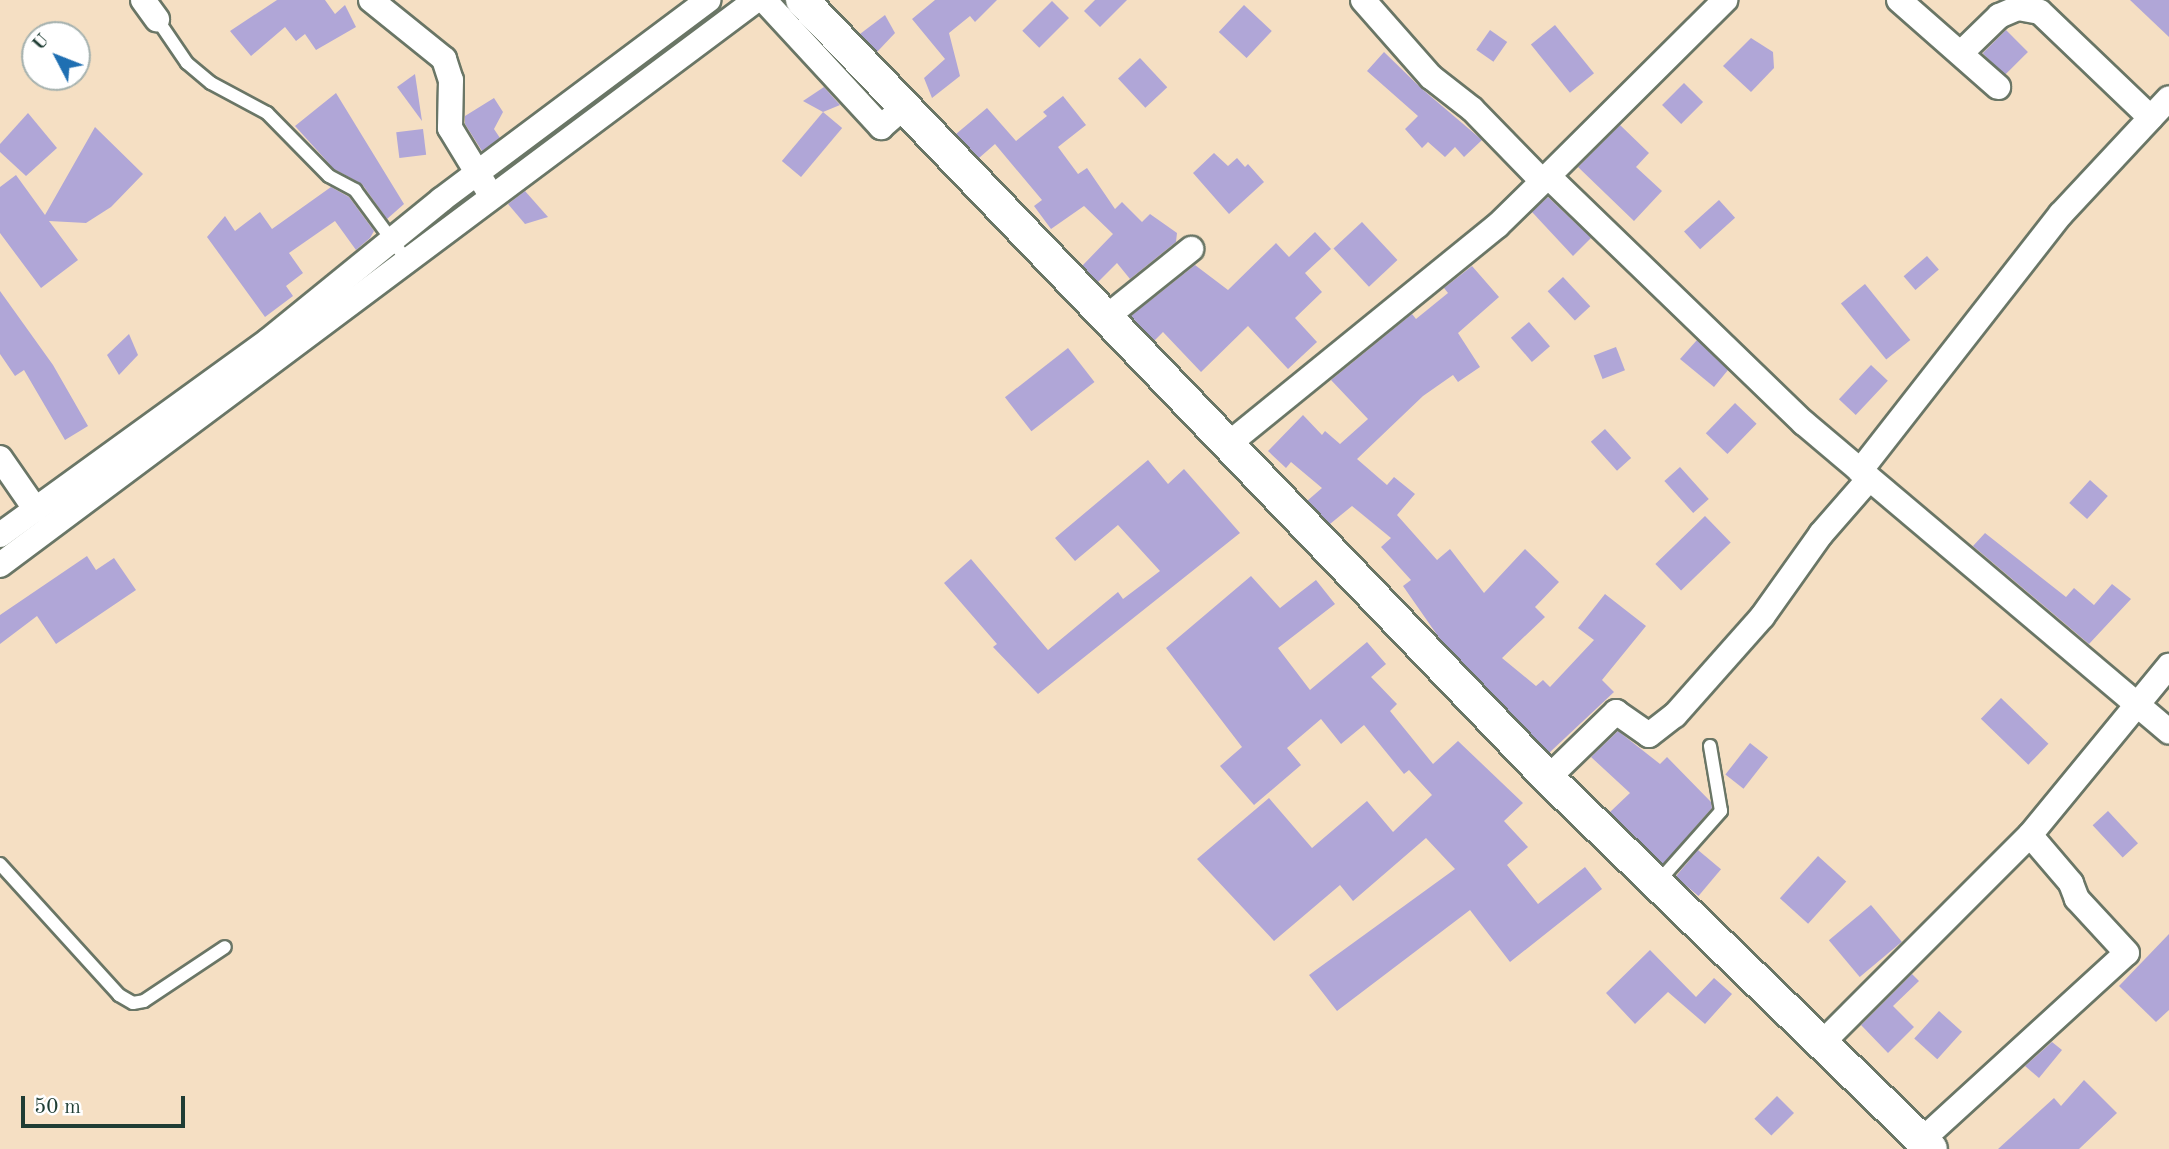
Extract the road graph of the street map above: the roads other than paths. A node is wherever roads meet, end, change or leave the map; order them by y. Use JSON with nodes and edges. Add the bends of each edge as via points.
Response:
{"nodes":[{"id":1,"x":371,"y":0,"type":"edge"},
{"id":2,"x":708,"y":0,"type":"edge"},
{"id":3,"x":756,"y":0,"type":"edge"},
{"id":4,"x":764,"y":0,"type":"edge"},
{"id":5,"x":802,"y":0,"type":"edge"},
{"id":6,"x":1363,"y":0,"type":"edge"},
{"id":7,"x":1725,"y":0,"type":"edge"},
{"id":8,"x":1899,"y":0,"type":"edge"},
{"id":9,"x":150,"y":9,"type":"edge"},
{"id":10,"x":1961,"y":53,"type":"junction"},
{"id":11,"x":1998,"y":87,"type":"dead end"},
{"id":12,"x":2169,"y":98,"type":"edge"},
{"id":13,"x":895,"y":114,"type":"junction"},
{"id":14,"x":2151,"y":118,"type":"junction"},
{"id":15,"x":1545,"y":178,"type":"junction"},
{"id":16,"x":484,"y":185,"type":"junction"},
{"id":17,"x":1191,"y":249,"type":"dead end"},
{"id":18,"x":399,"y":252,"type":"junction"},
{"id":19,"x":1104,"y":319,"type":"junction"},
{"id":20,"x":1226,"y":446,"type":"junction"},
{"id":21,"x":0,"y":457,"type":"edge"},
{"id":22,"x":1865,"y":475,"type":"junction"},
{"id":23,"x":36,"y":510,"type":"junction"},
{"id":24,"x":0,"y":535,"type":"edge"},
{"id":25,"x":0,"y":565,"type":"edge"},
{"id":26,"x":2169,"y":666,"type":"edge"},
{"id":27,"x":2138,"y":702,"type":"junction"},
{"id":28,"x":2169,"y":731,"type":"edge"},
{"id":29,"x":1710,"y":746,"type":"dead end"},
{"id":30,"x":1548,"y":778,"type":"junction"},
{"id":31,"x":2030,"y":835,"type":"junction"},
{"id":32,"x":0,"y":864,"type":"edge"},
{"id":33,"x":1658,"y":882,"type":"junction"},
{"id":34,"x":225,"y":947,"type":"dead end"},
{"id":35,"x":1823,"y":1042,"type":"junction"},
{"id":36,"x":1926,"y":1145,"type":"edge"}],
"edges":[{"from":1,"to":16,"type":"street","via":[[444,59],[451,80],[450,128]]},
{"from":2,"to":16,"type":"street"},
{"from":3,"to":16,"type":"street"},
{"from":4,"to":13,"type":"street","via":[[881,127]]},
{"from":5,"to":13,"type":"street"},
{"from":6,"to":15,"type":"street","via":[[1431,77]]},
{"from":7,"to":15,"type":"street"},
{"from":8,"to":10,"type":"street"},
{"from":9,"to":18,"type":"lane","via":[[187,63],[211,83],[267,113],[329,176],[355,190]]},
{"from":10,"to":11,"type":"street"},
{"from":10,"to":14,"type":"street","via":[[1999,16],[2018,8],[2040,12]]},
{"from":12,"to":14,"type":"street"},
{"from":13,"to":19,"type":"street"},
{"from":14,"to":22,"type":"street","via":[[2062,214]]},
{"from":15,"to":20,"type":"street","via":[[1497,226]]},
{"from":15,"to":22,"type":"street"},
{"from":16,"to":18,"type":"street"},
{"from":17,"to":19,"type":"street"},
{"from":18,"to":23,"type":"street","via":[[269,340]]},
{"from":18,"to":25,"type":"street"},
{"from":19,"to":20,"type":"street"},
{"from":20,"to":30,"type":"street"},
{"from":21,"to":23,"type":"street"},
{"from":22,"to":27,"type":"street"},
{"from":22,"to":30,"type":"street","via":[[1762,617],[1675,715],[1649,735],[1616,712]]},
{"from":23,"to":24,"type":"street"},
{"from":26,"to":27,"type":"street"},
{"from":27,"to":28,"type":"street"},
{"from":27,"to":31,"type":"street"},
{"from":29,"to":33,"type":"lane","via":[[1720,811]]},
{"from":30,"to":33,"type":"street"},
{"from":31,"to":35,"type":"street"},
{"from":31,"to":36,"type":"street","via":[[2071,883],[2077,899],[2127,953]]},
{"from":32,"to":34,"type":"lane","via":[[118,995],[133,1003],[144,1002]]},
{"from":33,"to":35,"type":"street"},
{"from":35,"to":36,"type":"street"}]}
